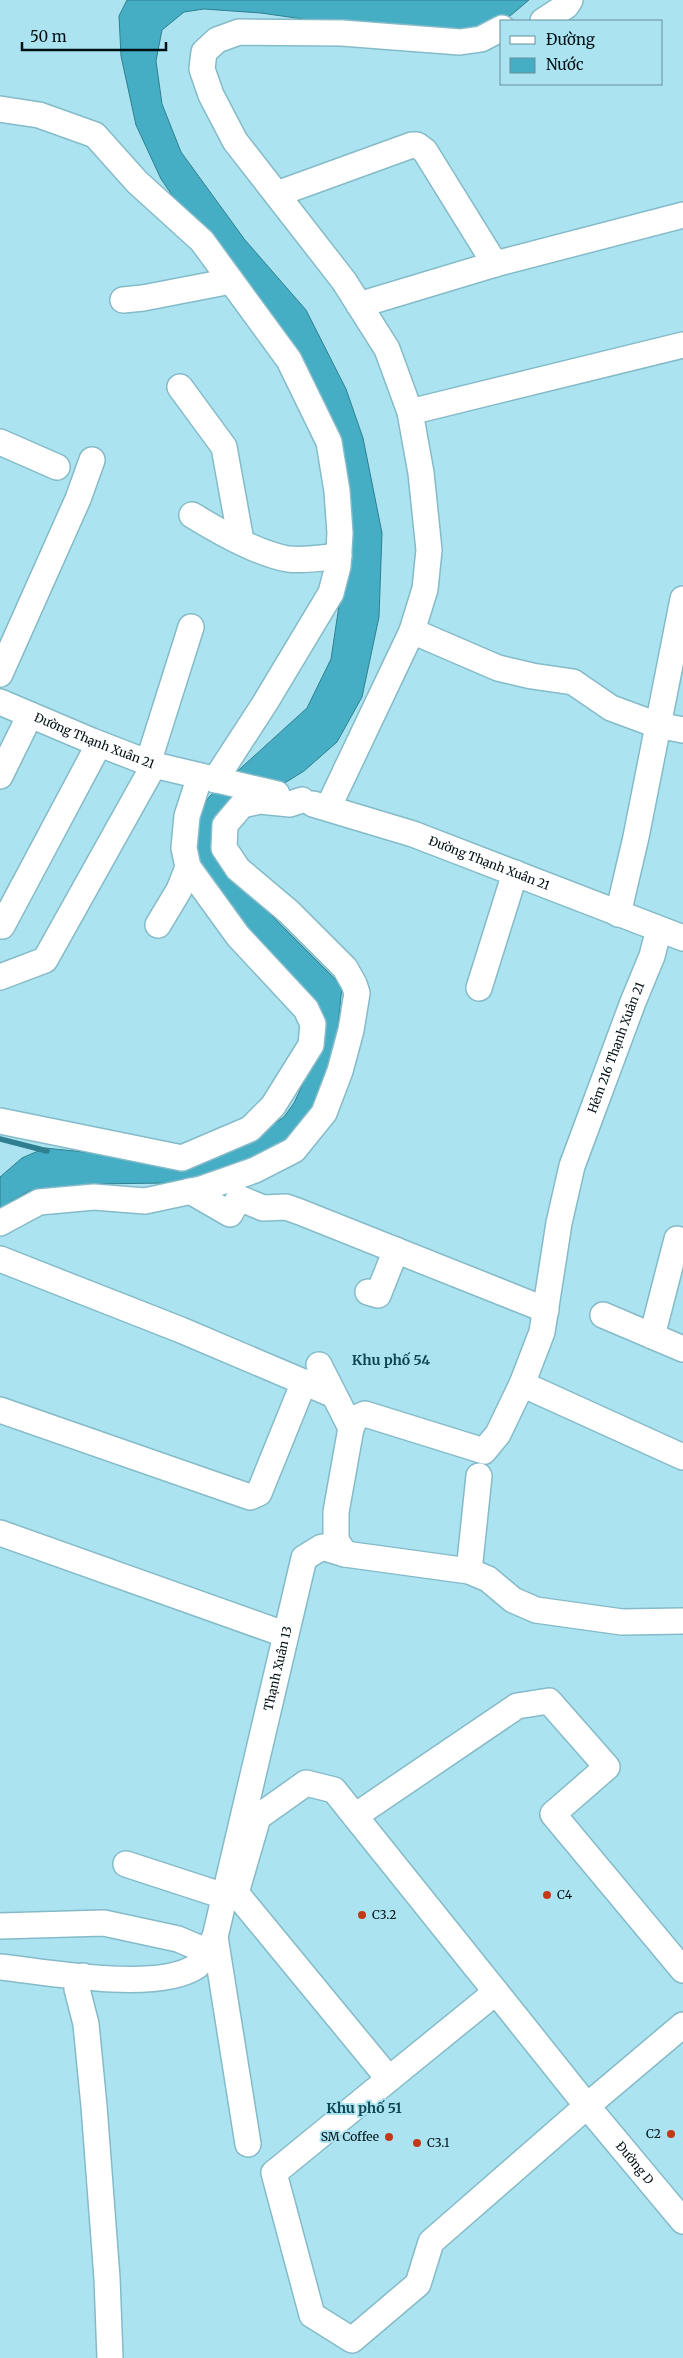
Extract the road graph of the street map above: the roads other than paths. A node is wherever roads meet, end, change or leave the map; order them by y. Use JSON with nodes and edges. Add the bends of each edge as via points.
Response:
{"nodes":[{"id":1,"x":570,"y":0,"type":"edge"},
{"id":2,"x":545,"y":20,"type":"edge"},
{"id":3,"x":500,"y":29,"type":"edge"},
{"id":4,"x":0,"y":109,"type":"edge"},
{"id":5,"x":277,"y":194,"type":"junction"},
{"id":6,"x":683,"y":214,"type":"edge"},
{"id":7,"x":495,"y":264,"type":"junction"},
{"id":8,"x":231,"y":281,"type":"junction"},
{"id":9,"x":123,"y":300,"type":"dead end"},
{"id":10,"x":359,"y":305,"type":"junction"},
{"id":11,"x":683,"y":346,"type":"edge"},
{"id":12,"x":180,"y":387,"type":"dead end"},
{"id":13,"x":410,"y":412,"type":"junction"},
{"id":14,"x":0,"y":442,"type":"edge"},
{"id":15,"x":92,"y":460,"type":"dead end"},
{"id":16,"x":57,"y":467,"type":"dead end"},
{"id":17,"x":192,"y":515,"type":"dead end"},
{"id":18,"x":241,"y":541,"type":"junction"},
{"id":19,"x":339,"y":556,"type":"junction"},
{"id":20,"x":683,"y":599,"type":"edge"},
{"id":21,"x":191,"y":627,"type":"dead end"},
{"id":22,"x":412,"y":631,"type":"junction"},
{"id":23,"x":0,"y":674,"type":"edge"},
{"id":24,"x":0,"y":702,"type":"edge"},
{"id":25,"x":30,"y":715,"type":"junction"},
{"id":26,"x":657,"y":725,"type":"junction"},
{"id":27,"x":683,"y":730,"type":"edge"},
{"id":28,"x":99,"y":744,"type":"junction"},
{"id":29,"x":151,"y":764,"type":"junction"},
{"id":30,"x":0,"y":776,"type":"edge"},
{"id":31,"x":212,"y":779,"type":"junction"},
{"id":32,"x":297,"y":799,"type":"junction"},
{"id":33,"x":328,"y":808,"type":"junction"},
{"id":34,"x":188,"y":868,"type":"junction"},
{"id":35,"x":515,"y":874,"type":"junction"},
{"id":36,"x":618,"y":914,"type":"junction"},
{"id":37,"x":158,"y":925,"type":"dead end"},
{"id":38,"x":2,"y":926,"type":"dead end"},
{"id":39,"x":659,"y":929,"type":"junction"},
{"id":40,"x":683,"y":938,"type":"edge"},
{"id":41,"x":0,"y":977,"type":"edge"},
{"id":42,"x":479,"y":988,"type":"dead end"},
{"id":43,"x":0,"y":1121,"type":"edge"},
{"id":44,"x":190,"y":1191,"type":"junction"},
{"id":45,"x":0,"y":1223,"type":"edge"},
{"id":46,"x":677,"y":1239,"type":"dead end"},
{"id":47,"x":396,"y":1250,"type":"junction"},
{"id":48,"x":0,"y":1259,"type":"edge"},
{"id":49,"x":368,"y":1292,"type":"dead end"},
{"id":50,"x":546,"y":1310,"type":"junction"},
{"id":51,"x":603,"y":1315,"type":"dead end"},
{"id":52,"x":652,"y":1336,"type":"junction"},
{"id":53,"x":683,"y":1349,"type":"edge"},
{"id":54,"x":312,"y":1374,"type":"junction"},
{"id":55,"x":522,"y":1384,"type":"junction"},
{"id":56,"x":0,"y":1410,"type":"edge"},
{"id":57,"x":351,"y":1428,"type":"junction"},
{"id":58,"x":683,"y":1457,"type":"edge"},
{"id":59,"x":479,"y":1476,"type":"dead end"},
{"id":60,"x":0,"y":1533,"type":"edge"},
{"id":61,"x":345,"y":1554,"type":"junction"},
{"id":62,"x":469,"y":1571,"type":"junction"},
{"id":63,"x":683,"y":1621,"type":"edge"},
{"id":64,"x":284,"y":1634,"type":"junction"},
{"id":65,"x":355,"y":1816,"type":"junction"},
{"id":66,"x":126,"y":1864,"type":"dead end"},
{"id":67,"x":224,"y":1896,"type":"junction"},
{"id":68,"x":0,"y":1926,"type":"edge"},
{"id":69,"x":210,"y":1944,"type":"junction"},
{"id":70,"x":0,"y":1968,"type":"edge"},
{"id":71,"x":683,"y":1970,"type":"edge"},
{"id":72,"x":83,"y":1976,"type":"junction"},
{"id":73,"x":496,"y":1992,"type":"junction"},
{"id":74,"x":683,"y":2025,"type":"edge"},
{"id":75,"x":389,"y":2079,"type":"junction"},
{"id":76,"x":587,"y":2106,"type":"junction"},
{"id":77,"x":248,"y":2144,"type":"dead end"},
{"id":78,"x":683,"y":2221,"type":"edge"},
{"id":79,"x":110,"y":2358,"type":"edge"}],
"edges":[{"from":1,"to":2,"type":"street"},
{"from":3,"to":5,"type":"street","via":[[481,39],[460,42],[333,33],[239,32],[217,40],[204,52],[202,69],[211,95],[235,141]]},
{"from":4,"to":8,"type":"street","via":[[39,116],[95,135],[137,182],[202,241]]},
{"from":5,"to":7,"type":"street","via":[[418,144]]},
{"from":5,"to":10,"type":"street"},
{"from":6,"to":7,"type":"street"},
{"from":7,"to":10,"type":"street"},
{"from":8,"to":9,"type":"street"},
{"from":8,"to":19,"type":"street","via":[[289,360],[329,442],[337,490]]},
{"from":10,"to":13,"type":"street","via":[[387,349]]},
{"from":11,"to":13,"type":"street"},
{"from":12,"to":18,"type":"street","via":[[224,447]]},
{"from":13,"to":22,"type":"street","via":[[421,473],[429,550],[425,589]]},
{"from":14,"to":16,"type":"street"},
{"from":15,"to":23,"type":"street","via":[[78,499]]},
{"from":17,"to":18,"type":"street"},
{"from":18,"to":19,"type":"street","via":[[289,559]]},
{"from":19,"to":31,"type":"street","via":[[331,593],[261,711]]},
{"from":20,"to":26,"type":"street"},
{"from":21,"to":29,"type":"street"},
{"from":22,"to":26,"type":"street","via":[[498,668],[573,682],[611,708]]},
{"from":22,"to":33,"type":"street"},
{"from":24,"to":25,"type":"street","name":"Đường Thạnh Xuân 21"},
{"from":25,"to":28,"type":"street","name":"Đường Thạnh Xuân 21"},
{"from":25,"to":30,"type":"street"},
{"from":26,"to":27,"type":"street"},
{"from":26,"to":36,"type":"street"},
{"from":28,"to":29,"type":"street","name":"Đường Thạnh Xuân 21"},
{"from":28,"to":38,"type":"street"},
{"from":29,"to":31,"type":"street","name":"Đường Thạnh Xuân 21"},
{"from":29,"to":41,"type":"street","via":[[45,960]]},
{"from":31,"to":32,"type":"street","name":"Đường Thạnh Xuân 21"},
{"from":31,"to":34,"type":"street","via":[[187,816],[184,848]]},
{"from":32,"to":33,"type":"street","name":"Đường Thạnh Xuân 21"},
{"from":32,"to":44,"type":"street","via":[[290,804],[260,801],[242,805],[225,825],[224,848],[238,869],[289,912],[350,976],[357,993],[340,1071],[324,1113],[294,1150],[254,1170]]},
{"from":33,"to":35,"type":"street","name":"Đường Thạnh Xuân 21","via":[[412,834]]},
{"from":34,"to":37,"type":"street"},
{"from":34,"to":43,"type":"street","via":[[238,936],[306,1009],[313,1024],[311,1045],[273,1106],[250,1129],[182,1158]]},
{"from":35,"to":36,"type":"street","name":"Đường Thạnh Xuân 21"},
{"from":35,"to":42,"type":"street"},
{"from":36,"to":39,"type":"street","name":"Đường Thạnh Xuân 21"},
{"from":39,"to":40,"type":"street","name":"Đường Thạnh Xuân 21"},
{"from":39,"to":50,"type":"street","name":"Hẻm 216 Thạnh Xuân 21","via":[[652,956],[572,1166],[559,1223]]},
{"from":44,"to":45,"type":"street","via":[[145,1201],[94,1197],[39,1202]]},
{"from":44,"to":47,"type":"street","via":[[230,1214],[239,1198],[263,1208],[286,1208]]},
{"from":46,"to":52,"type":"street"},
{"from":47,"to":49,"type":"street","via":[[378,1295]]},
{"from":47,"to":50,"type":"street"},
{"from":48,"to":54,"type":"street","via":[[182,1330]]},
{"from":50,"to":55,"type":"street","name":"Hẻm 216 Thạnh Xuân 21","via":[[542,1332]]},
{"from":51,"to":52,"type":"street"},
{"from":52,"to":53,"type":"street"},
{"from":54,"to":56,"type":"street","via":[[259,1493],[250,1497]]},
{"from":54,"to":57,"type":"street","via":[[334,1395]]},
{"from":55,"to":57,"type":"street","name":"Hẻm 216 Thạnh Xuân 21","via":[[498,1434],[484,1451],[365,1414],[356,1418]]},
{"from":55,"to":58,"type":"street"},
{"from":57,"to":61,"type":"street","via":[[336,1512],[336,1540]]},
{"from":59,"to":62,"type":"street"},
{"from":60,"to":64,"type":"street"},
{"from":61,"to":62,"type":"street","name":"Thạnh Xuân 13"},
{"from":61,"to":64,"type":"street","name":"Thạnh Xuân 13","via":[[322,1547],[304,1558]]},
{"from":62,"to":63,"type":"street","name":"Thạnh Xuân 13","via":[[488,1579],[514,1600],[536,1610],[622,1622]]},
{"from":64,"to":67,"type":"street","name":"Thạnh Xuân 13"},
{"from":65,"to":71,"type":"street","via":[[517,1706],[549,1701],[607,1767],[553,1814]]},
{"from":65,"to":73,"type":"street","name":"Đường D"},
{"from":65,"to":75,"type":"street","name":"Đường D","via":[[334,1790],[306,1783],[258,1818],[236,1893]]},
{"from":66,"to":67,"type":"street"},
{"from":67,"to":69,"type":"street","name":"Thạnh Xuân 13"},
{"from":68,"to":69,"type":"street","via":[[104,1923]]},
{"from":69,"to":72,"type":"street","name":"Thạnh Xuân 13","via":[[198,1965],[176,1976],[132,1980]]},
{"from":69,"to":77,"type":"street"},
{"from":70,"to":72,"type":"street","name":"Thạnh Xuân 13"},
{"from":72,"to":79,"type":"street","via":[[77,1989],[86,2024],[94,2106]]},
{"from":73,"to":75,"type":"street"},
{"from":73,"to":76,"type":"street","name":"Đường D"},
{"from":74,"to":76,"type":"street"},
{"from":75,"to":76,"type":"street","via":[[274,2173],[312,2315],[352,2340],[418,2284],[431,2242]]},
{"from":76,"to":78,"type":"street","name":"Đường D"}]}
